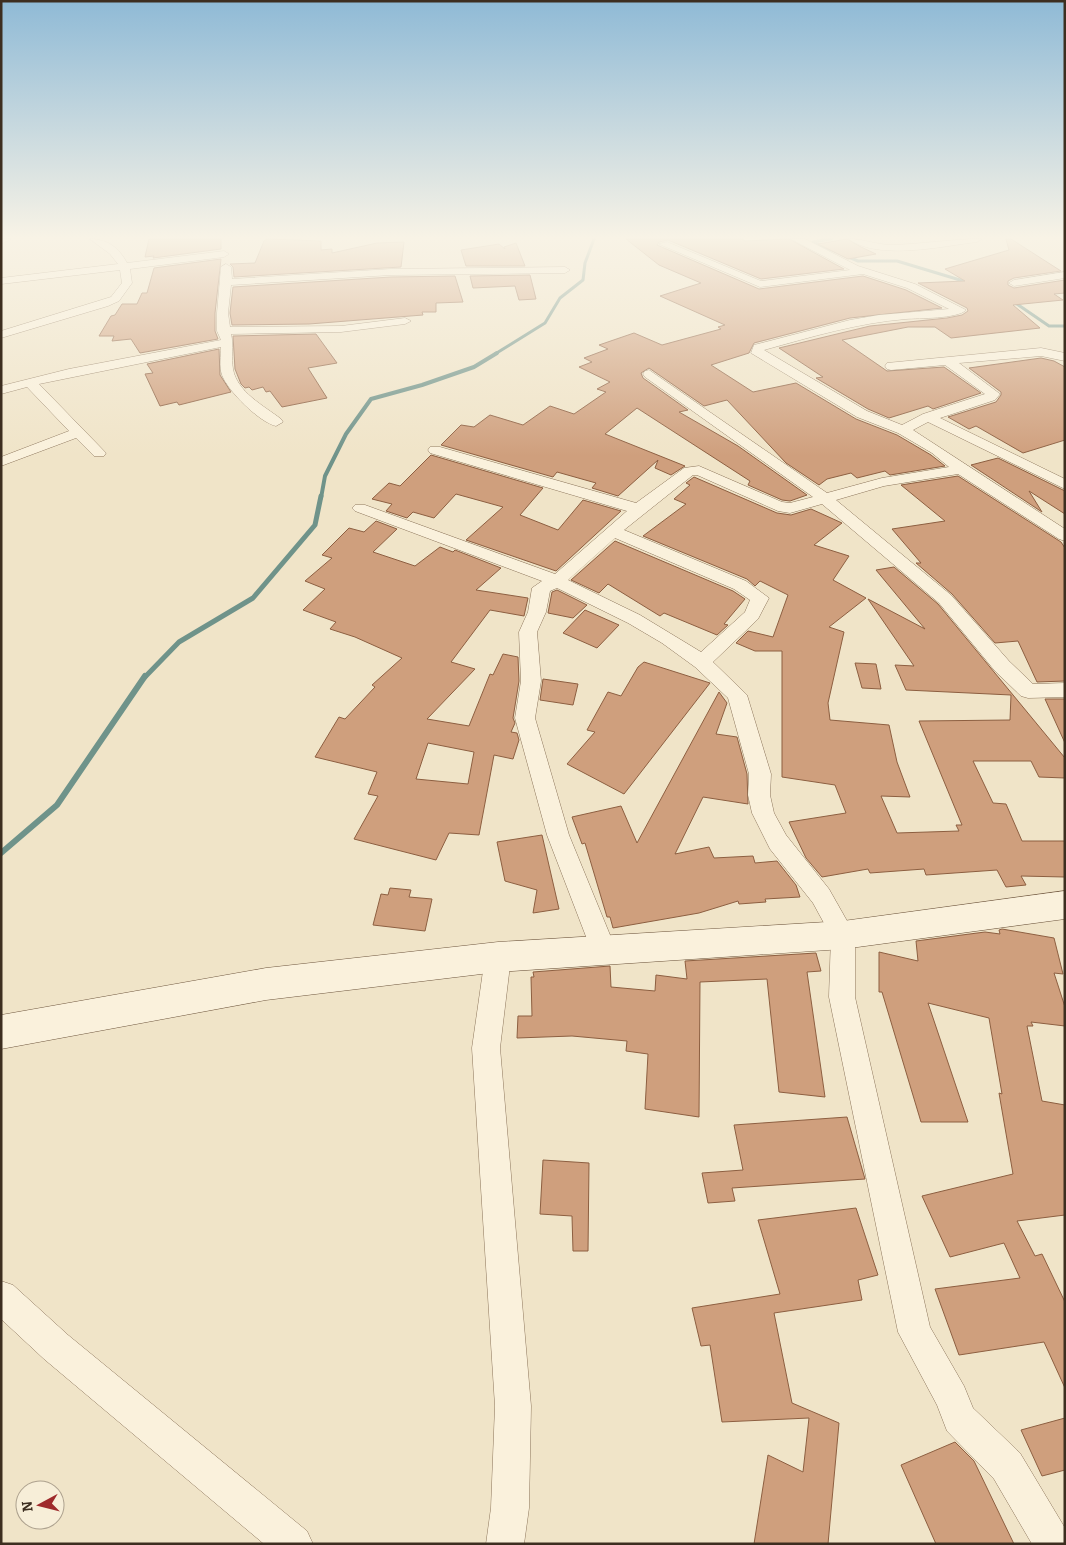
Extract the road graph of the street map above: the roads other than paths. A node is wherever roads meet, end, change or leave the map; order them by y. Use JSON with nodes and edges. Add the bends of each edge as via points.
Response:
{"nodes":[{"id":1,"x":82,"y":311,"type":"edge"},
{"id":2,"x":223,"y":311,"type":"edge"},
{"id":3,"x":957,"y":311,"type":"edge"},
{"id":4,"x":405,"y":320,"type":"dead end"},
{"id":5,"x":1,"y":335,"type":"edge"},
{"id":6,"x":225,"y":336,"type":"junction"},
{"id":7,"x":1065,"y":357,"type":"edge"},
{"id":8,"x":946,"y":360,"type":"junction"},
{"id":9,"x":891,"y":366,"type":"dead end"},
{"id":10,"x":649,"y":374,"type":"dead end"},
{"id":11,"x":29,"y":382,"type":"junction"},
{"id":12,"x":1,"y":390,"type":"edge"},
{"id":13,"x":928,"y":417,"type":"junction"},
{"id":14,"x":276,"y":422,"type":"dead end"},
{"id":15,"x":903,"y":430,"type":"junction"},
{"id":16,"x":78,"y":432,"type":"junction"},
{"id":17,"x":435,"y":450,"type":"dead end"},
{"id":18,"x":99,"y":453,"type":"dead end"},
{"id":19,"x":1,"y":462,"type":"edge"},
{"id":20,"x":961,"y":470,"type":"junction"},
{"id":21,"x":1065,"y":485,"type":"edge"},
{"id":22,"x":823,"y":497,"type":"junction"},
{"id":23,"x":360,"y":508,"type":"dead end"},
{"id":24,"x":638,"y":509,"type":"junction"},
{"id":25,"x":613,"y":531,"type":"junction"},
{"id":26,"x":1065,"y":536,"type":"edge"},
{"id":27,"x":557,"y":580,"type":"junction"},
{"id":28,"x":702,"y":662,"type":"junction"},
{"id":29,"x":1065,"y":690,"type":"edge"},
{"id":30,"x":1065,"y":905,"type":"edge"},
{"id":31,"x":843,"y":935,"type":"junction"},
{"id":32,"x":604,"y":952,"type":"junction"},
{"id":33,"x":498,"y":957,"type":"junction"},
{"id":34,"x":1,"y":1032,"type":"edge"},
{"id":35,"x":1,"y":1297,"type":"edge"},
{"id":36,"x":294,"y":1544,"type":"edge"},
{"id":37,"x":505,"y":1544,"type":"edge"},
{"id":38,"x":1053,"y":1544,"type":"edge"}],
"edges":[{"from":1,"to":5,"type":"street"},
{"from":2,"to":6,"type":"street"},
{"from":3,"to":15,"type":"street","via":[[842,325],[778,341],[756,350],[862,414]]},
{"from":4,"to":6,"type":"street","via":[[341,329]]},
{"from":6,"to":11,"type":"street"},
{"from":6,"to":14,"type":"street","via":[[228,373],[234,384]]},
{"from":7,"to":8,"type":"street","via":[[1041,352]]},
{"from":8,"to":9,"type":"street"},
{"from":8,"to":13,"type":"street","via":[[993,394]]},
{"from":10,"to":22,"type":"street"},
{"from":11,"to":12,"type":"street"},
{"from":11,"to":16,"type":"street"},
{"from":13,"to":15,"type":"street"},
{"from":13,"to":21,"type":"street"},
{"from":15,"to":20,"type":"street","via":[[937,450]]},
{"from":16,"to":18,"type":"street"},
{"from":16,"to":19,"type":"street"},
{"from":17,"to":24,"type":"street"},
{"from":20,"to":22,"type":"street","via":[[882,482]]},
{"from":20,"to":26,"type":"street"},
{"from":22,"to":24,"type":"street","via":[[793,508],[784,507],[695,470],[683,474]]},
{"from":22,"to":29,"type":"street","via":[[945,600],[1020,685],[1028,691]]},
{"from":23,"to":27,"type":"street"},
{"from":24,"to":25,"type":"street"},
{"from":25,"to":27,"type":"street"},
{"from":25,"to":28,"type":"street","via":[[740,585],[760,598],[752,615]]},
{"from":27,"to":28,"type":"street","via":[[634,619]]},
{"from":27,"to":32,"type":"street","via":[[541,588],[537,612],[528,632],[531,681],[524,718],[558,835]]},
{"from":28,"to":31,"type":"street","via":[[737,695],[760,774],[759,795],[763,813],[778,842],[821,896]]},
{"from":30,"to":31,"type":"street"},
{"from":31,"to":32,"type":"street"},
{"from":31,"to":38,"type":"street","via":[[842,997],[915,1332],[952,1398],[959,1419],[1007,1466]]},
{"from":32,"to":33,"type":"street"},
{"from":33,"to":34,"type":"street","via":[[266,984]]},
{"from":33,"to":37,"type":"street","via":[[486,1048],[513,1406],[510,1508]]},
{"from":35,"to":36,"type":"street","via":[[56,1348]]}]}
